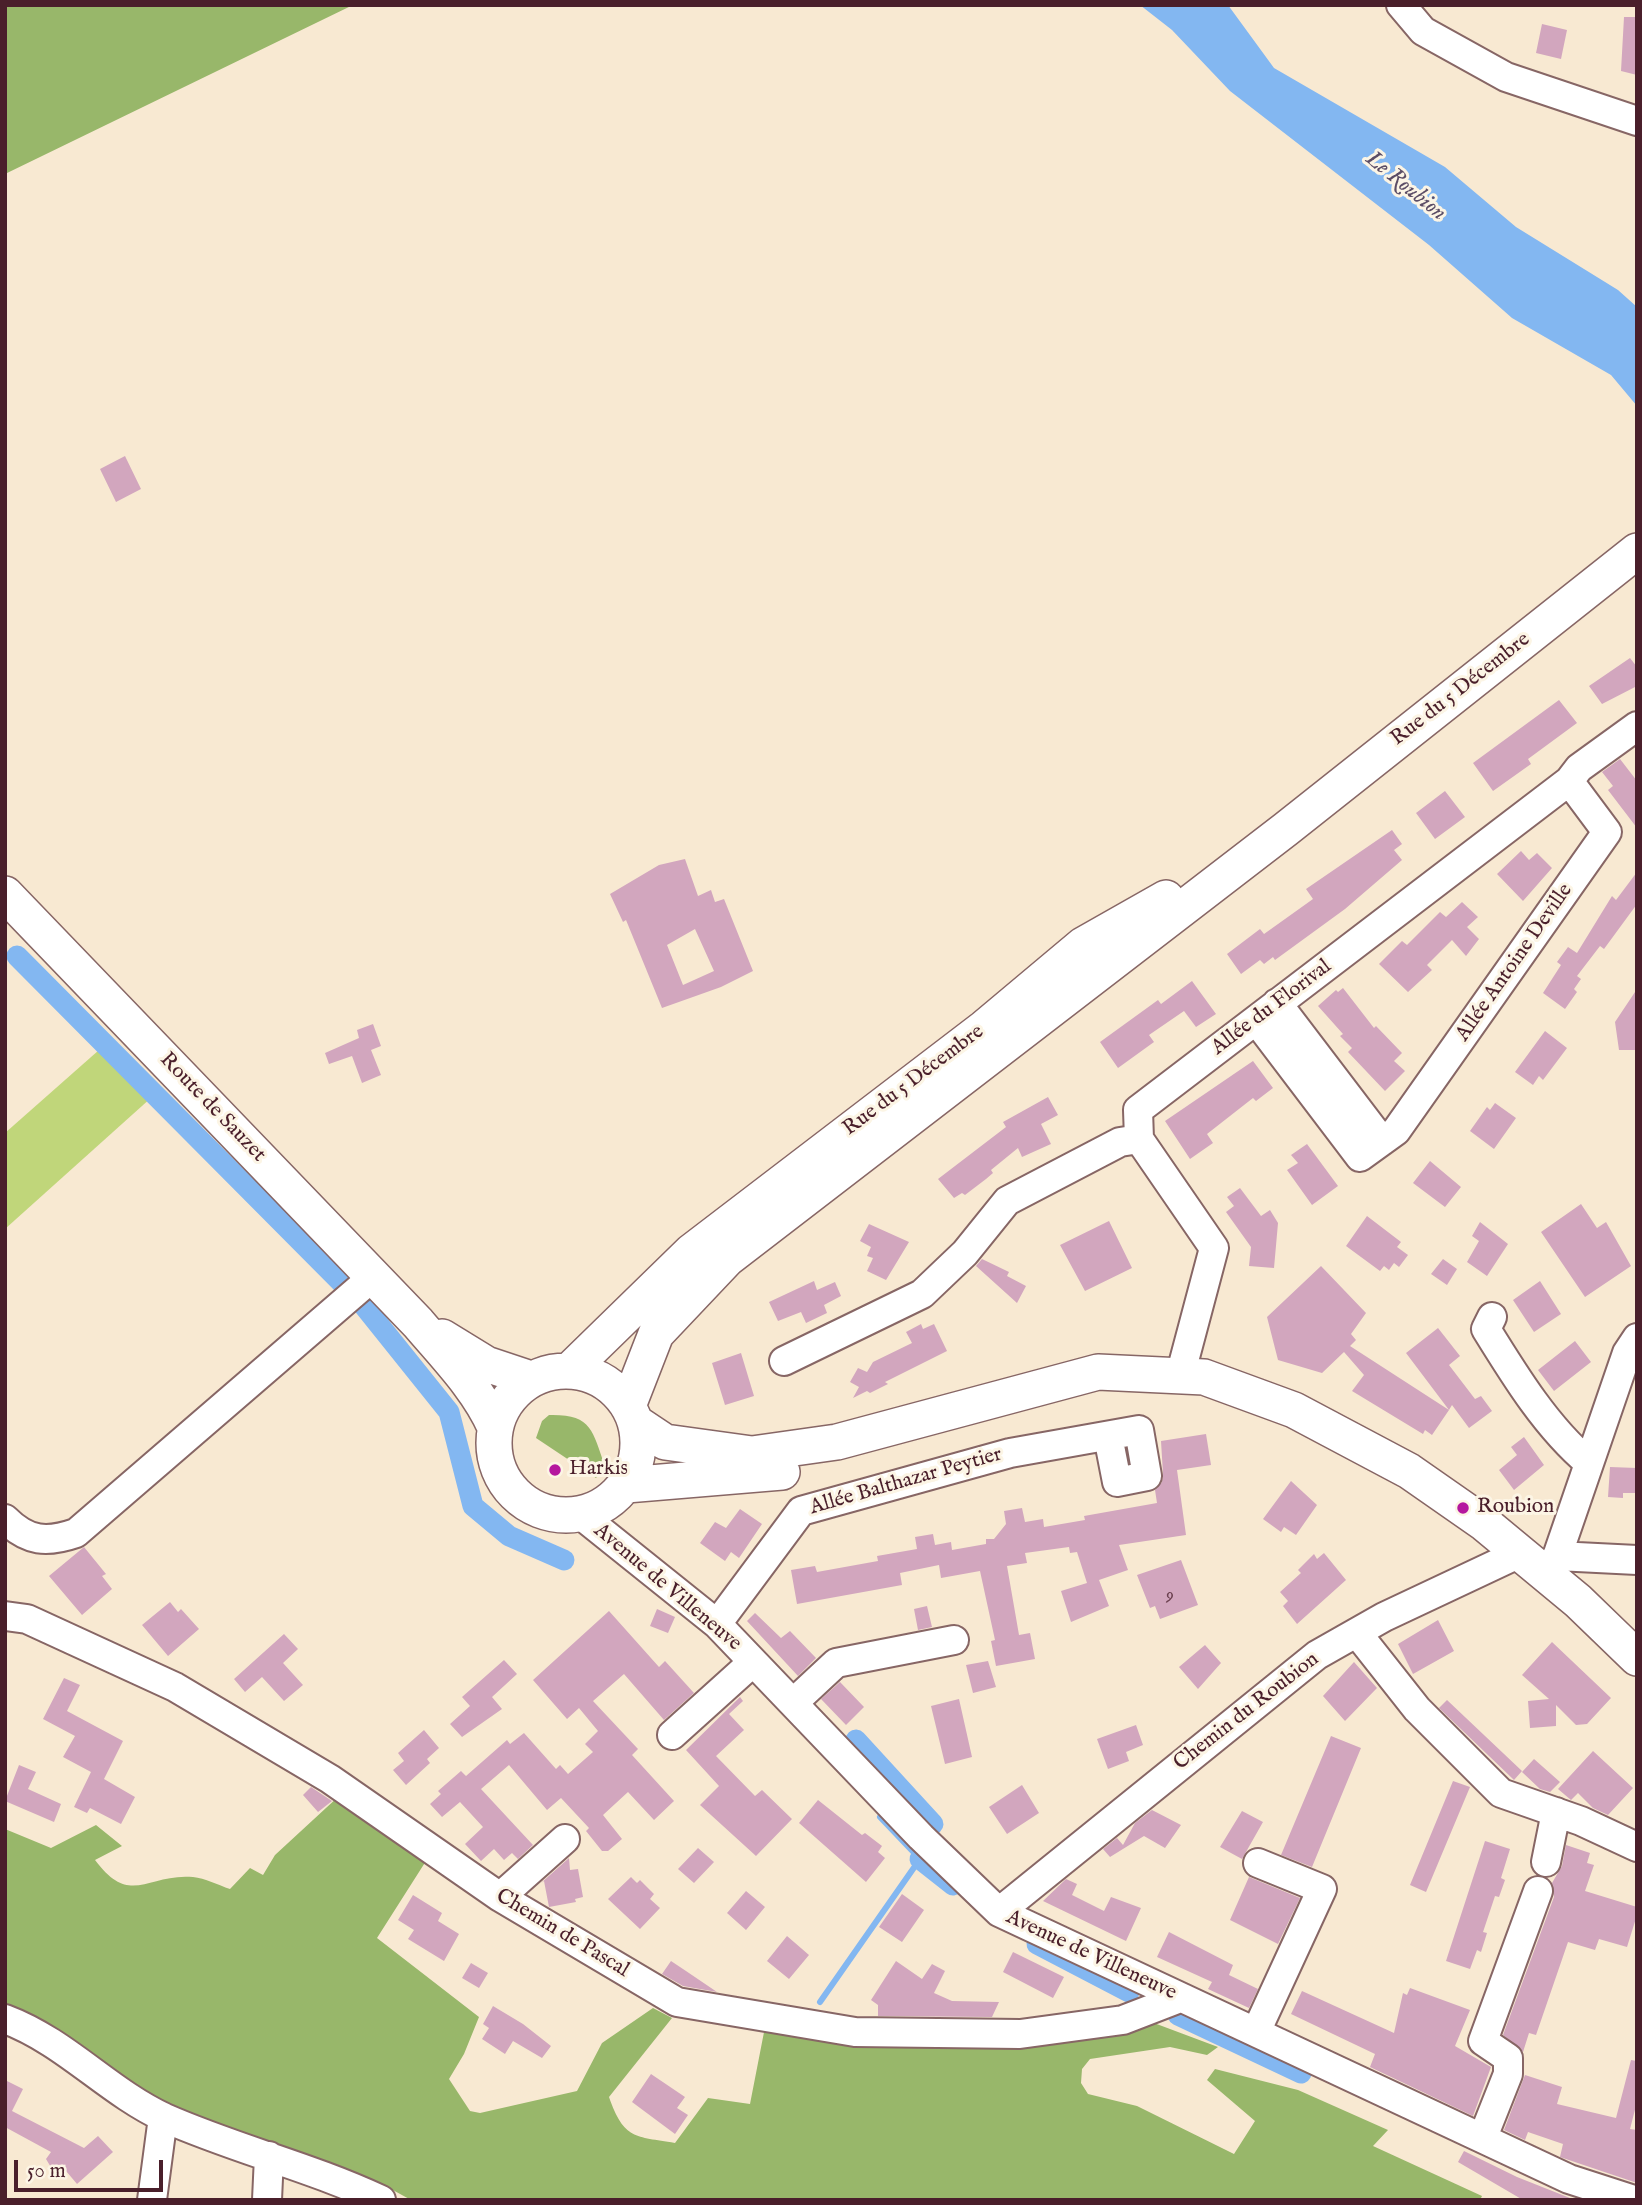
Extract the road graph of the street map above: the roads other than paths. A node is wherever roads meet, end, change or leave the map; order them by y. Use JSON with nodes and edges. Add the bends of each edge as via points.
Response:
{"nodes":[{"id":1,"x":1401,"y":5,"type":"edge"},
{"id":2,"x":1637,"y":121,"type":"edge"},
{"id":3,"x":1637,"y":551,"type":"edge"},
{"id":4,"x":1637,"y":726,"type":"edge"},
{"id":5,"x":1569,"y":781,"type":"junction"},
{"id":6,"x":1286,"y":829,"type":"junction"},
{"id":7,"x":5,"y":894,"type":"edge"},
{"id":8,"x":1267,"y":1012,"type":"junction"},
{"id":9,"x":1139,"y":1139,"type":"junction"},
{"id":10,"x":374,"y":1276,"type":"junction"},
{"id":11,"x":1492,"y":1317,"type":"dead end"},
{"id":12,"x":418,"y":1322,"type":"junction"},
{"id":13,"x":1637,"y":1338,"type":"edge"},
{"id":14,"x":783,"y":1361,"type":"dead end"},
{"id":15,"x":570,"y":1370,"type":"junction"},
{"id":16,"x":1181,"y":1376,"type":"junction"},
{"id":17,"x":531,"y":1379,"type":"junction"},
{"id":18,"x":1294,"y":1410,"type":"junction"},
{"id":19,"x":632,"y":1414,"type":"junction"},
{"id":20,"x":495,"y":1427,"type":"junction"},
{"id":21,"x":1108,"y":1436,"type":"dead end"},
{"id":22,"x":1589,"y":1463,"type":"junction"},
{"id":23,"x":626,"y":1485,"type":"junction"},
{"id":24,"x":581,"y":1515,"type":"junction"},
{"id":25,"x":5,"y":1519,"type":"edge"},
{"id":26,"x":1520,"y":1553,"type":"junction"},
{"id":27,"x":1637,"y":1560,"type":"edge"},
{"id":28,"x":1553,"y":1567,"type":"junction"},
{"id":29,"x":5,"y":1616,"type":"edge"},
{"id":30,"x":717,"y":1624,"type":"junction"},
{"id":31,"x":1356,"y":1633,"type":"junction"},
{"id":32,"x":954,"y":1640,"type":"dead end"},
{"id":33,"x":1637,"y":1658,"type":"edge"},
{"id":34,"x":753,"y":1662,"type":"junction"},
{"id":35,"x":793,"y":1703,"type":"junction"},
{"id":36,"x":672,"y":1735,"type":"dead end"},
{"id":37,"x":1556,"y":1812,"type":"junction"},
{"id":38,"x":565,"y":1839,"type":"dead end"},
{"id":39,"x":1637,"y":1847,"type":"edge"},
{"id":40,"x":1546,"y":1862,"type":"dead end"},
{"id":41,"x":1258,"y":1863,"type":"dead end"},
{"id":42,"x":1538,"y":1891,"type":"dead end"},
{"id":43,"x":500,"y":1897,"type":"junction"},
{"id":44,"x":999,"y":1912,"type":"junction"},
{"id":45,"x":1180,"y":1998,"type":"junction"},
{"id":46,"x":5,"y":2019,"type":"edge"},
{"id":47,"x":1256,"y":2032,"type":"junction"},
{"id":48,"x":163,"y":2117,"type":"junction"},
{"id":49,"x":1483,"y":2137,"type":"junction"},
{"id":50,"x":269,"y":2156,"type":"junction"},
{"id":51,"x":152,"y":2200,"type":"edge"},
{"id":52,"x":267,"y":2200,"type":"edge"},
{"id":53,"x":381,"y":2200,"type":"edge"},
{"id":54,"x":1634,"y":2200,"type":"edge"}],
"edges":[{"from":1,"to":2,"type":"street","via":[[1423,31],[1506,77]]},
{"from":3,"to":6,"type":"main road","name":"Rue du 5 Décembre"},
{"from":4,"to":5,"type":"street","name":"Allée du Florival","via":[[1579,768]]},
{"from":5,"to":8,"type":"street","name":"Allée du Florival"},
{"from":5,"to":8,"type":"street","name":"Allée Antoine Deville","via":[[1607,832],[1396,1131],[1360,1157]]},
{"from":6,"to":15,"type":"main road","name":"Rue du 5 Décembre","via":[[1083,945],[984,1028],[691,1252]]},
{"from":6,"to":19,"type":"main road","name":"Rue du 5 Décembre","via":[[727,1259],[656,1334]]},
{"from":7,"to":10,"type":"main road","name":"Route de Sauzet"},
{"from":8,"to":9,"type":"street","name":"Allée du Florival","via":[[1138,1110]]},
{"from":9,"to":14,"type":"street","via":[[1119,1142],[1007,1201],[965,1253],[922,1294]]},
{"from":9,"to":16,"type":"street","via":[[1214,1248]]},
{"from":10,"to":12,"type":"main road","name":"Route de Sauzet"},
{"from":10,"to":25,"type":"street","via":[[76,1533],[53,1541],[39,1540]]},
{"from":11,"to":22,"type":"street","via":[[1486,1329],[1508,1365],[1570,1447]]},
{"from":12,"to":17,"type":"main road","name":"Route de Sauzet","via":[[485,1364]]},
{"from":12,"to":20,"type":"main road","name":"Route de Sauzet","via":[[470,1385]]},
{"from":13,"to":22,"type":"street"},
{"from":15,"to":17,"type":"main road"},
{"from":15,"to":19,"type":"main road","via":[[613,1388]]},
{"from":16,"to":18,"type":"main road","via":[[1204,1377]]},
{"from":16,"to":19,"type":"main road","via":[[1098,1372],[837,1442],[752,1454],[665,1442]]},
{"from":17,"to":20,"type":"main road","via":[[514,1391]]},
{"from":18,"to":23,"type":"main road","via":[[1202,1391],[1110,1390],[823,1464],[771,1474]]},
{"from":18,"to":26,"type":"main road","via":[[1409,1471]]},
{"from":19,"to":23,"type":"main road","via":[[639,1444]]},
{"from":20,"to":24,"type":"main road","via":[[493,1451],[500,1475],[514,1495],[534,1509],[557,1516]]},
{"from":21,"to":30,"type":"street","name":"Allée Balthazar Peytier","via":[[1010,1453],[801,1511]]},
{"from":22,"to":28,"type":"street"},
{"from":23,"to":24,"type":"main road","via":[[598,1509]]},
{"from":24,"to":30,"type":"street","name":"Avenue de Villeneuve"},
{"from":26,"to":28,"type":"main road"},
{"from":26,"to":31,"type":"street","name":"Chemin du Roubion"},
{"from":27,"to":28,"type":"street"},
{"from":28,"to":33,"type":"main road"},
{"from":29,"to":43,"type":"street","name":"Chemin de Pascal","via":[[27,1619],[175,1687],[330,1779]]},
{"from":30,"to":34,"type":"street","name":"Avenue de Villeneuve"},
{"from":31,"to":37,"type":"street","via":[[1418,1709],[1501,1793]]},
{"from":31,"to":44,"type":"street","name":"Chemin du Roubion","via":[[1317,1655],[1259,1700]]},
{"from":32,"to":35,"type":"street","via":[[836,1663]]},
{"from":34,"to":35,"type":"street","name":"Avenue de Villeneuve"},
{"from":34,"to":36,"type":"street"},
{"from":35,"to":44,"type":"street","name":"Avenue de Villeneuve"},
{"from":37,"to":39,"type":"street"},
{"from":37,"to":40,"type":"street"},
{"from":38,"to":43,"type":"street"},
{"from":41,"to":47,"type":"street","via":[[1322,1889]]},
{"from":42,"to":49,"type":"street","via":[[1483,2041],[1508,2058],[1508,2074]]},
{"from":43,"to":45,"type":"street","name":"Chemin de Pascal","via":[[677,2002],[855,2032],[1020,2034],[1123,2021]]},
{"from":44,"to":45,"type":"street","name":"Avenue de Villeneuve"},
{"from":45,"to":47,"type":"street","name":"Avenue de Villeneuve"},
{"from":46,"to":48,"type":"street","via":[[47,2037]]},
{"from":47,"to":49,"type":"street","name":"Avenue de Villeneuve"},
{"from":48,"to":50,"type":"street"},
{"from":48,"to":51,"type":"street"},
{"from":49,"to":54,"type":"street","name":"Avenue de Villeneuve","via":[[1569,2179]]},
{"from":50,"to":52,"type":"street"},
{"from":50,"to":53,"type":"street"}]}
